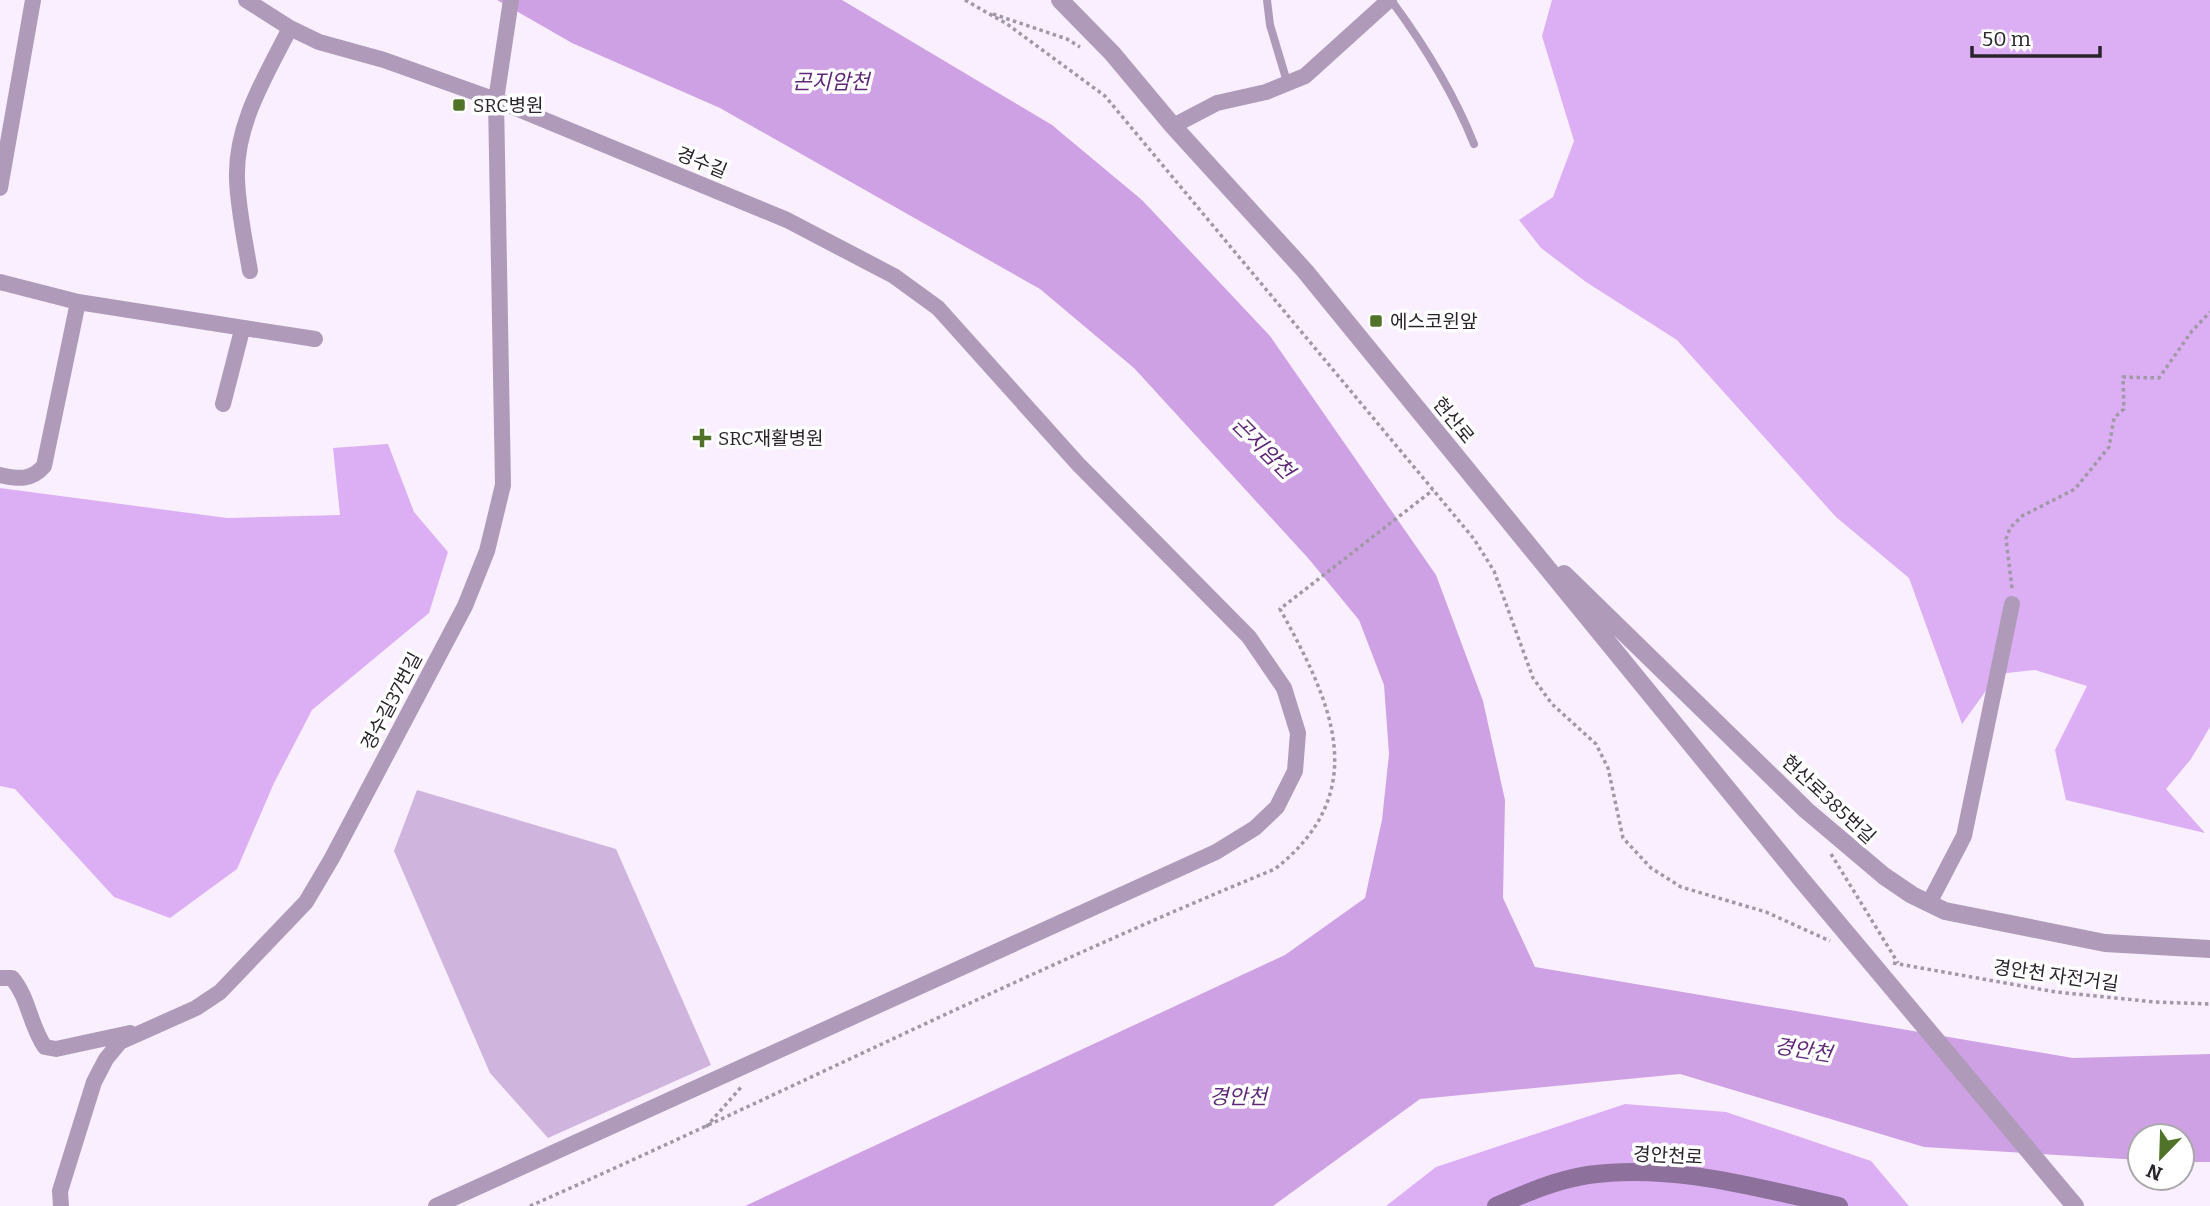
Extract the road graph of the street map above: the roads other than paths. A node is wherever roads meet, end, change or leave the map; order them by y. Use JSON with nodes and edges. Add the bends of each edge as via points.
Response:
{"nodes":[{"id":1,"x":33,"y":0,"type":"edge"},
{"id":2,"x":246,"y":0,"type":"edge"},
{"id":3,"x":511,"y":0,"type":"edge"},
{"id":4,"x":1060,"y":0,"type":"edge"},
{"id":5,"x":1267,"y":0,"type":"edge"},
{"id":6,"x":1390,"y":0,"type":"edge"},
{"id":7,"x":290,"y":28,"type":"junction"},
{"id":8,"x":1287,"y":85,"type":"junction"},
{"id":9,"x":496,"y":100,"type":"junction"},
{"id":10,"x":1172,"y":125,"type":"junction"},
{"id":11,"x":1474,"y":144,"type":"dead end"},
{"id":12,"x":0,"y":188,"type":"edge"},
{"id":13,"x":250,"y":271,"type":"dead end"},
{"id":14,"x":0,"y":282,"type":"edge"},
{"id":15,"x":78,"y":302,"type":"junction"},
{"id":16,"x":242,"y":330,"type":"junction"},
{"id":17,"x":315,"y":339,"type":"dead end"},
{"id":18,"x":223,"y":404,"type":"dead end"},
{"id":19,"x":0,"y":475,"type":"edge"},
{"id":20,"x":1504,"y":515,"type":"junction"},
{"id":21,"x":2012,"y":604,"type":"road end"},
{"id":22,"x":1929,"y":903,"type":"junction"},
{"id":23,"x":2210,"y":950,"type":"edge"},
{"id":24,"x":0,"y":978,"type":"edge"},
{"id":25,"x":139,"y":1031,"type":"junction"},
{"id":26,"x":61,"y":1206,"type":"edge"},
{"id":27,"x":436,"y":1206,"type":"edge"},
{"id":28,"x":1496,"y":1206,"type":"edge"},
{"id":29,"x":1839,"y":1206,"type":"edge"},
{"id":30,"x":2075,"y":1206,"type":"edge"}],
"edges":[{"from":1,"to":12,"type":"street"},
{"from":2,"to":7,"type":"street","name":"경수길"},
{"from":3,"to":9,"type":"street","name":"경수길37번길"},
{"from":4,"to":10,"type":"street","name":"현산로"},
{"from":5,"to":8,"type":"lane"},
{"from":6,"to":8,"type":"street","via":[[1323,61]]},
{"from":6,"to":11,"type":"lane","via":[[1437,65]]},
{"from":7,"to":9,"type":"street","name":"경수길"},
{"from":7,"to":13,"type":"street","via":[[247,116],[239,145],[237,179]]},
{"from":8,"to":10,"type":"street","via":[[1217,103]]},
{"from":9,"to":25,"type":"street","name":"경수길37번길","via":[[503,485],[487,551],[465,606],[306,902],[220,992],[186,1013]]},
{"from":9,"to":27,"type":"street","name":"경수길","via":[[787,220],[894,275],[938,308],[1078,464],[1249,637],[1284,688],[1298,733],[1295,771],[1277,807],[1255,828],[1216,852]]},
{"from":10,"to":20,"type":"street","name":"현산로","via":[[1305,271]]},
{"from":14,"to":15,"type":"street"},
{"from":15,"to":16,"type":"street"},
{"from":15,"to":19,"type":"street","via":[[44,466],[36,475],[19,479]]},
{"from":16,"to":17,"type":"street"},
{"from":16,"to":18,"type":"street"},
{"from":20,"to":22,"type":"street","name":"현산로385번길","via":[[1806,810],[1884,876]]},
{"from":20,"to":30,"type":"street","name":"현산로"},
{"from":21,"to":22,"type":"street","via":[[1964,836]]},
{"from":22,"to":23,"type":"street","name":"현산로385번길","via":[[1945,911],[2105,943]]},
{"from":24,"to":25,"type":"street","via":[[12,978],[21,989],[46,1047],[56,1049]]},
{"from":25,"to":26,"type":"street","name":"경수길37번길","via":[[120,1042],[94,1082],[61,1191]]},
{"from":28,"to":29,"type":"main road","name":"경안천로","via":[[1543,1185],[1589,1175],[1641,1172],[1705,1177]]}]}
